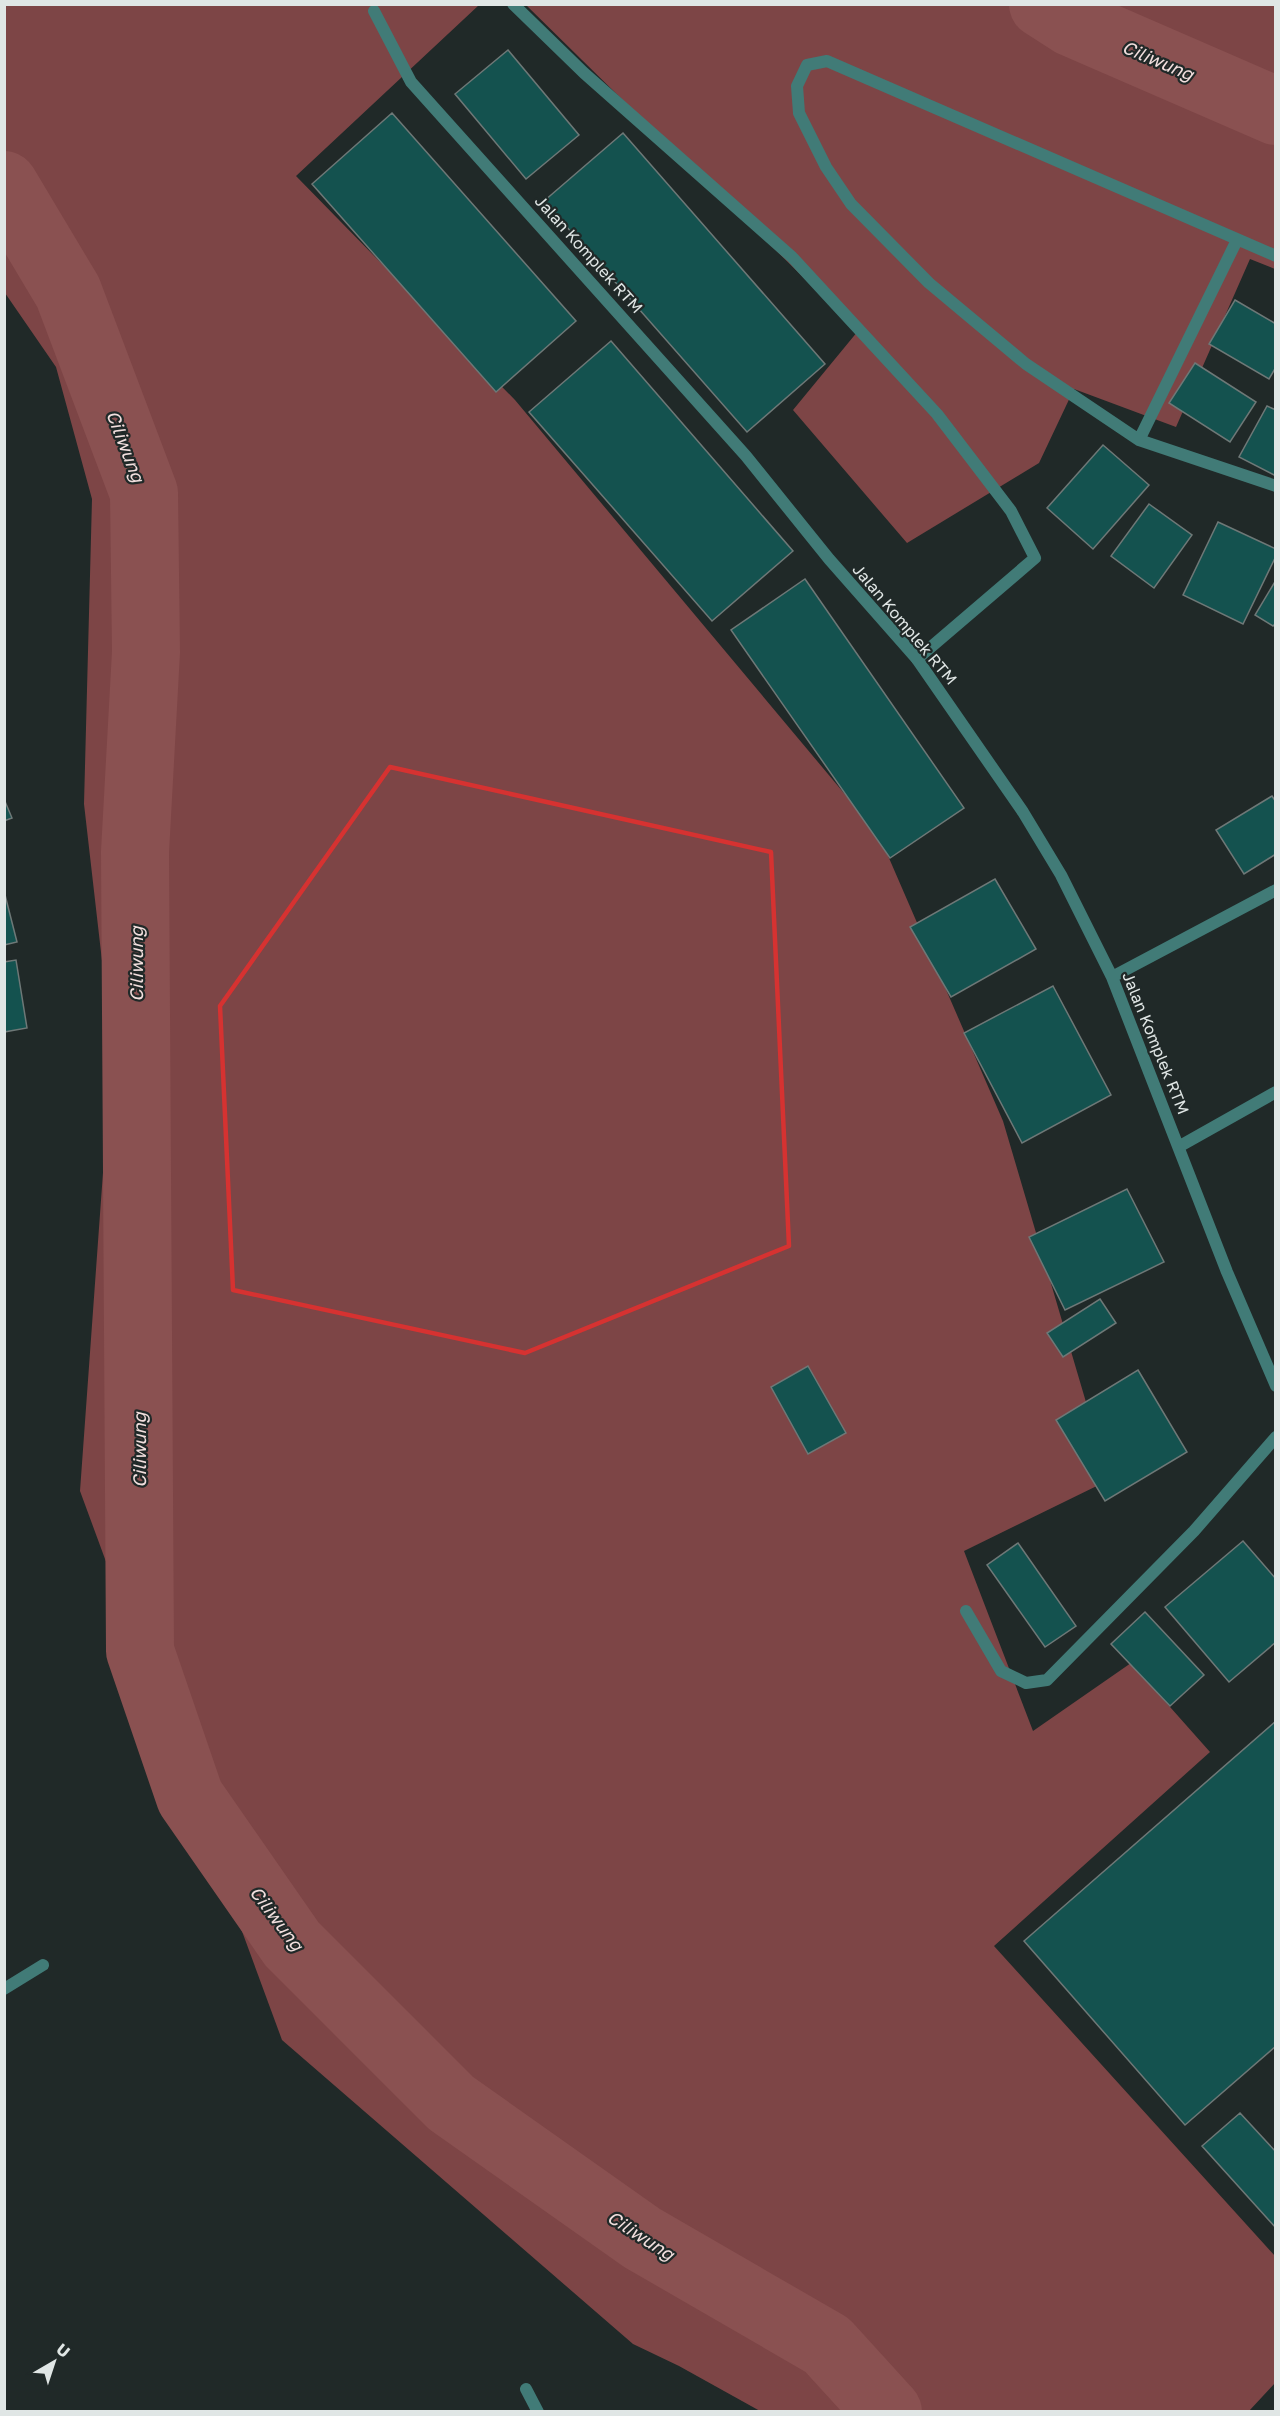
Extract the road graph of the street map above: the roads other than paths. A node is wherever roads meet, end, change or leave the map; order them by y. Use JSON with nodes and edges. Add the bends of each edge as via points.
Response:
{"nodes":[{"id":1,"x":513,"y":4,"type":"edge"},
{"id":2,"x":373,"y":8,"type":"edge"},
{"id":3,"x":1237,"y":240,"type":"junction"},
{"id":4,"x":1275,"y":256,"type":"edge"},
{"id":5,"x":1139,"y":440,"type":"junction"},
{"id":6,"x":1275,"y":486,"type":"edge"},
{"id":7,"x":917,"y":660,"type":"junction"},
{"id":8,"x":1275,"y":890,"type":"edge"},
{"id":9,"x":1112,"y":977,"type":"junction"},
{"id":10,"x":1275,"y":1092,"type":"edge"},
{"id":11,"x":1179,"y":1146,"type":"junction"},
{"id":12,"x":1275,"y":1386,"type":"edge"},
{"id":13,"x":1275,"y":1437,"type":"edge"},
{"id":14,"x":966,"y":1611,"type":"dead end"},
{"id":15,"x":43,"y":1965,"type":"dead end"},
{"id":16,"x":4,"y":1989,"type":"edge"},
{"id":17,"x":526,"y":2390,"type":"dead end"},
{"id":18,"x":538,"y":2412,"type":"edge"}],
"edges":[{"from":1,"to":7,"type":"street","via":[[584,74],[792,257],[937,414],[1011,511],[1035,558]]},
{"from":2,"to":7,"type":"street","name":"Jalan Komplek RTM","via":[[411,82],[664,361]]},
{"from":3,"to":4,"type":"street"},
{"from":3,"to":5,"type":"street"},
{"from":3,"to":5,"type":"street","via":[[827,61],[807,65],[797,86],[799,113],[826,167],[851,204],[929,283],[1026,364]]},
{"from":5,"to":6,"type":"street"},
{"from":7,"to":9,"type":"street","name":"Jalan Komplek RTM","via":[[1023,812],[1061,875]]},
{"from":8,"to":9,"type":"street"},
{"from":9,"to":11,"type":"street","name":"Jalan Komplek RTM"},
{"from":10,"to":11,"type":"street"},
{"from":11,"to":12,"type":"street","name":"Jalan Komplek RTM"},
{"from":13,"to":14,"type":"street","via":[[1194,1531],[1047,1680],[1026,1683],[1001,1671]]},
{"from":15,"to":16,"type":"street"},
{"from":17,"to":18,"type":"street"}]}
